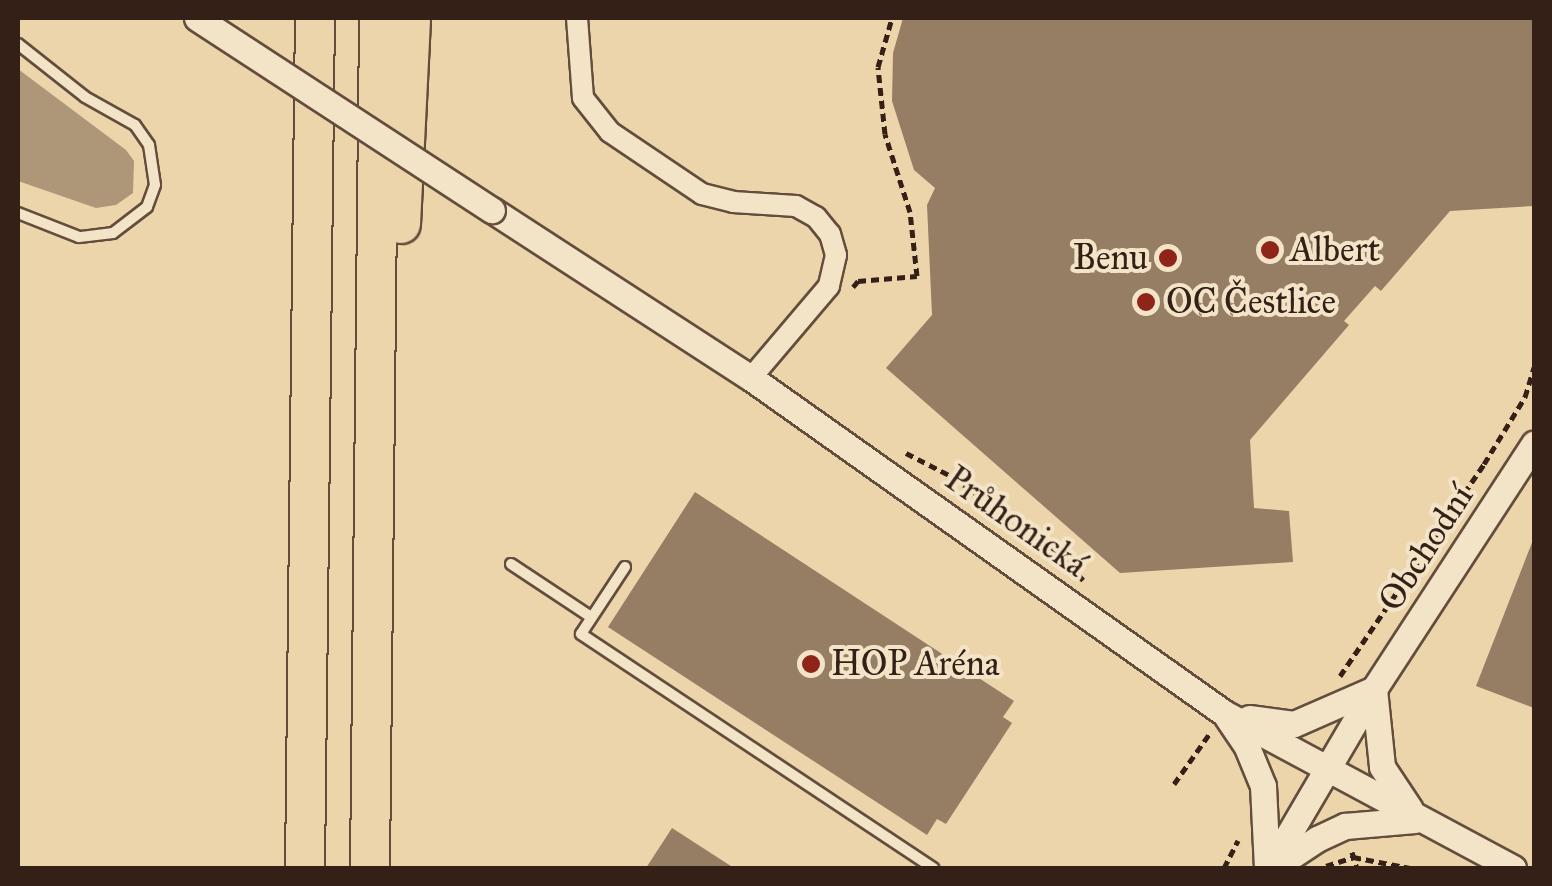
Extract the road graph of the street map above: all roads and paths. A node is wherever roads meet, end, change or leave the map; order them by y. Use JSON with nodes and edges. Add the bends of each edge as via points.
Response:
{"nodes":[{"id":1,"x":197,"y":18,"type":"edge"},
{"id":2,"x":315,"y":18,"type":"edge"},
{"id":3,"x":379,"y":18,"type":"edge"},
{"id":4,"x":411,"y":18,"type":"edge"},
{"id":5,"x":577,"y":18,"type":"edge"},
{"id":6,"x":892,"y":18,"type":"edge"},
{"id":7,"x":18,"y":44,"type":"edge"},
{"id":8,"x":18,"y":214,"type":"edge"},
{"id":9,"x":847,"y":294,"type":"dead end"},
{"id":10,"x":1534,"y":366,"type":"edge"},
{"id":11,"x":751,"y":378,"type":"junction"},
{"id":12,"x":1534,"y":444,"type":"edge"},
{"id":13,"x":375,"y":450,"type":"junction"},
{"id":14,"x":900,"y":450,"type":"dead end"},
{"id":15,"x":512,"y":564,"type":"dead end"},
{"id":16,"x":625,"y":567,"type":"dead end"},
{"id":17,"x":1088,"y":585,"type":"dead end"},
{"id":18,"x":591,"y":617,"type":"junction"},
{"id":19,"x":1336,"y":683,"type":"dead end"},
{"id":20,"x":1374,"y":689,"type":"junction"},
{"id":21,"x":1224,"y":713,"type":"junction"},
{"id":22,"x":1207,"y":737,"type":"junction"},
{"id":23,"x":1216,"y":745,"type":"dead end"},
{"id":24,"x":1328,"y":770,"type":"junction"},
{"id":25,"x":1174,"y":784,"type":"dead end"},
{"id":26,"x":1420,"y":820,"type":"junction"},
{"id":27,"x":1240,"y":828,"type":"dead end"},
{"id":28,"x":305,"y":868,"type":"edge"},
{"id":29,"x":370,"y":868,"type":"edge"},
{"id":30,"x":932,"y":868,"type":"edge"},
{"id":31,"x":1224,"y":868,"type":"edge"},
{"id":32,"x":1270,"y":868,"type":"edge"},
{"id":33,"x":1322,"y":868,"type":"edge"},
{"id":34,"x":1410,"y":868,"type":"edge"},
{"id":35,"x":1512,"y":868,"type":"edge"}],
"edges":[{"from":1,"to":11,"type":"street","name":"Průhonická","bridge":true},
{"from":2,"to":28,"type":"highway"},
{"from":3,"to":13,"type":"highway"},
{"from":4,"to":13,"type":"highway","via":[[397,281]]},
{"from":5,"to":11,"type":"street","via":[[582,90],[598,122],[689,188],[722,201],[796,206],[830,234],[836,266],[829,286]]},
{"from":6,"to":9,"type":"path","via":[[878,67],[885,134],[910,212],[916,276],[858,281]]},
{"from":7,"to":8,"type":"lane","via":[[134,126],[149,145],[155,184],[147,207],[114,233],[79,237]]},
{"from":10,"to":19,"type":"path","via":[[1525,397],[1484,464]]},
{"from":11,"to":21,"type":"street","name":"Průhonická"},
{"from":12,"to":20,"type":"street","name":"Obchodní"},
{"from":13,"to":29,"type":"highway"},
{"from":14,"to":17,"type":"path","via":[[954,476],[1053,548]]},
{"from":15,"to":18,"type":"lane"},
{"from":16,"to":18,"type":"lane"},
{"from":18,"to":30,"type":"lane","via":[[581,634]]},
{"from":20,"to":21,"type":"street","via":[[1294,724]]},
{"from":20,"to":24,"type":"street","name":"Obchodní"},
{"from":20,"to":26,"type":"street","via":[[1382,767]]},
{"from":21,"to":22,"type":"path"},
{"from":21,"to":24,"type":"street","name":"Průhonická"},
{"from":21,"to":32,"type":"street","via":[[1263,786]]},
{"from":22,"to":23,"type":"path"},
{"from":22,"to":25,"type":"path"},
{"from":24,"to":26,"type":"street","name":"Průhonická"},
{"from":24,"to":32,"type":"street","name":"Obchodní"},
{"from":26,"to":32,"type":"street","via":[[1346,826]]},
{"from":26,"to":35,"type":"street","name":"Průhonická"},
{"from":27,"to":31,"type":"path"},
{"from":33,"to":34,"type":"path","via":[[1353,856]]}]}
